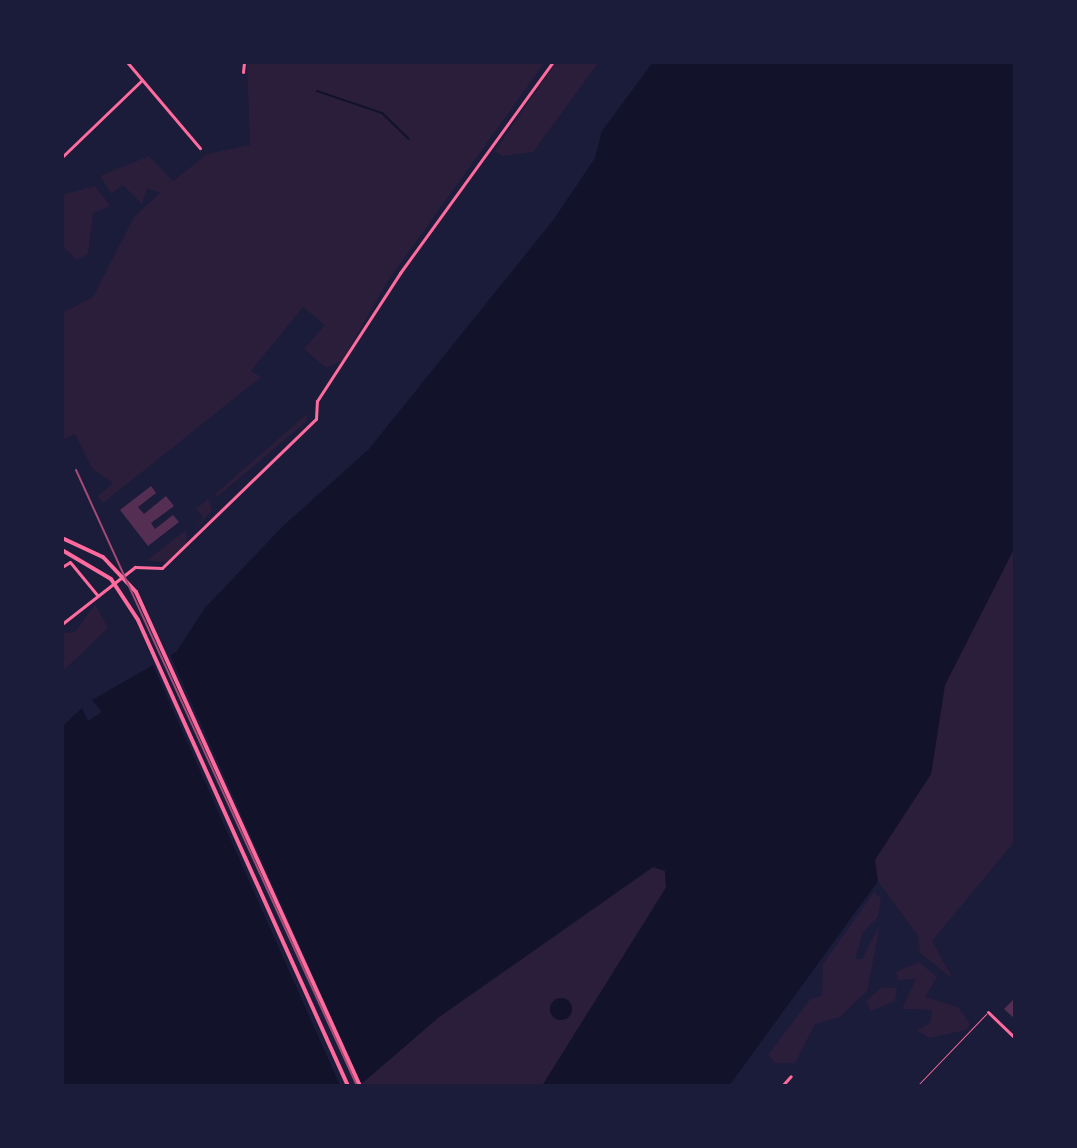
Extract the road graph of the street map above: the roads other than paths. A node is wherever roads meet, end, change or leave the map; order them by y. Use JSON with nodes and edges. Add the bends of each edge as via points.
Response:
{"nodes":[{"id":1,"x":127,"y":62,"type":"edge"},
{"id":2,"x":244,"y":62,"type":"edge"},
{"id":3,"x":553,"y":62,"type":"edge"},
{"id":4,"x":243,"y":72,"type":"dead end"},
{"id":5,"x":142,"y":80,"type":"junction"},
{"id":6,"x":200,"y":148,"type":"dead end"},
{"id":7,"x":62,"y":157,"type":"edge"},
{"id":8,"x":62,"y":538,"type":"edge"},
{"id":9,"x":62,"y":550,"type":"edge"},
{"id":10,"x":62,"y":567,"type":"edge"},
{"id":11,"x":98,"y":596,"type":"junction"},
{"id":12,"x":62,"y":624,"type":"edge"},
{"id":13,"x":988,"y":1012,"type":"joint"},
{"id":14,"x":1015,"y":1038,"type":"edge"},
{"id":15,"x":791,"y":1076,"type":"dead end"},
{"id":16,"x":348,"y":1086,"type":"edge"},
{"id":17,"x":360,"y":1086,"type":"edge"},
{"id":18,"x":782,"y":1086,"type":"edge"},
{"id":19,"x":917,"y":1086,"type":"edge"}],
"edges":[{"from":1,"to":5,"type":"street"},
{"from":2,"to":4,"type":"street"},
{"from":3,"to":11,"type":"street","via":[[413,255],[317,401],[316,419],[162,568],[135,567]]},
{"from":5,"to":6,"type":"street"},
{"from":5,"to":7,"type":"street"},
{"from":8,"to":17,"type":"main road","via":[[103,557],[136,592]]},
{"from":9,"to":16,"type":"main road","via":[[111,579],[138,620]]},
{"from":10,"to":11,"type":"street","via":[[70,562]]},
{"from":11,"to":12,"type":"street"},
{"from":13,"to":14,"type":"street"},
{"from":13,"to":19,"type":"lane"},
{"from":15,"to":18,"type":"street"}]}
